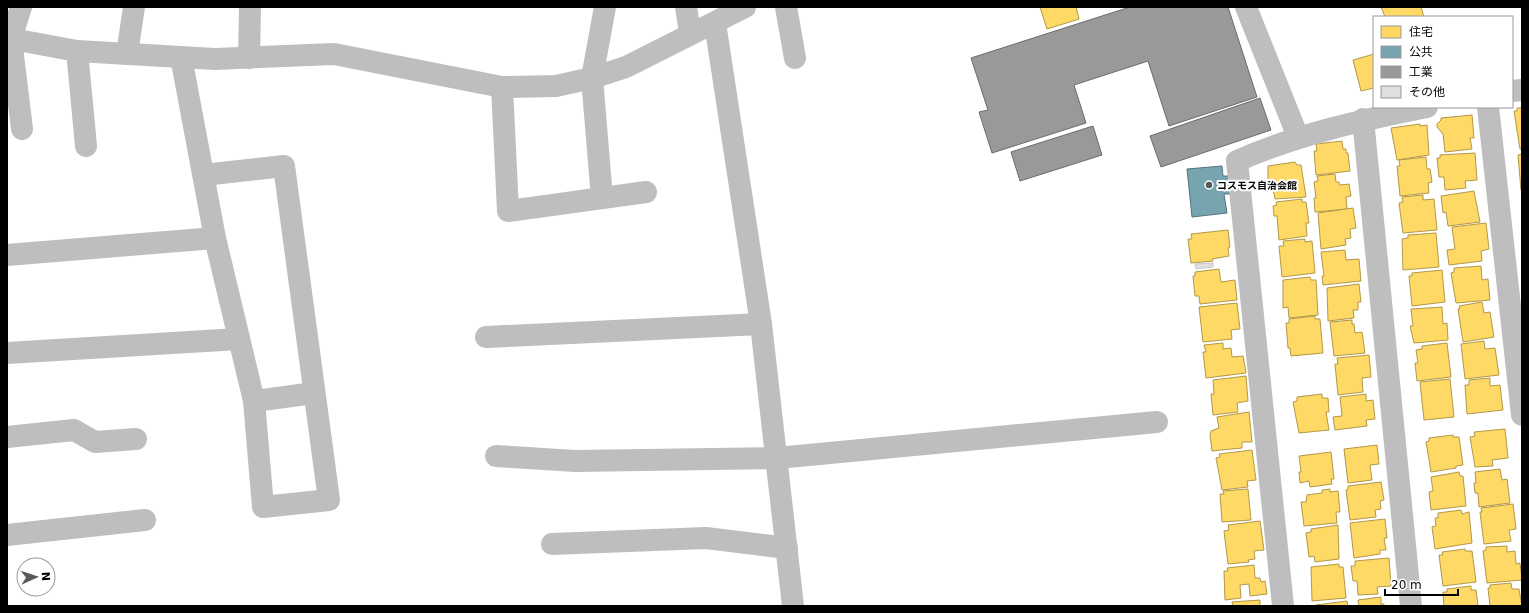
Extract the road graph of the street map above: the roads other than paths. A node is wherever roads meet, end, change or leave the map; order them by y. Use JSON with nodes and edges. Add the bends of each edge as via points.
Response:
{"nodes":[{"id":1,"x":21,"y":7,"type":"edge"},
{"id":2,"x":134,"y":7,"type":"edge"},
{"id":3,"x":250,"y":7,"type":"edge"},
{"id":4,"x":605,"y":7,"type":"edge"},
{"id":5,"x":686,"y":7,"type":"edge"},
{"id":6,"x":745,"y":7,"type":"edge"},
{"id":7,"x":786,"y":7,"type":"edge"},
{"id":8,"x":1246,"y":7,"type":"edge"},
{"id":9,"x":715,"y":23,"type":"junction"},
{"id":10,"x":690,"y":33,"type":"junction"},
{"id":11,"x":9,"y":38,"type":"edge"},
{"id":12,"x":77,"y":51,"type":"junction"},
{"id":13,"x":127,"y":54,"type":"junction"},
{"id":14,"x":181,"y":57,"type":"junction"},
{"id":15,"x":249,"y":58,"type":"junction"},
{"id":16,"x":795,"y":58,"type":"dead end"},
{"id":17,"x":592,"y":78,"type":"junction"},
{"id":18,"x":502,"y":87,"type":"junction"},
{"id":19,"x":1422,"y":108,"type":"edge"},
{"id":20,"x":1488,"y":108,"type":"edge"},
{"id":21,"x":1363,"y":119,"type":"junction"},
{"id":22,"x":22,"y":129,"type":"dead end"},
{"id":23,"x":1298,"y":137,"type":"junction"},
{"id":24,"x":86,"y":146,"type":"dead end"},
{"id":25,"x":203,"y":175,"type":"junction"},
{"id":26,"x":646,"y":192,"type":"dead end"},
{"id":27,"x":602,"y":198,"type":"junction"},
{"id":28,"x":215,"y":238,"type":"junction"},
{"id":29,"x":7,"y":255,"type":"edge"},
{"id":30,"x":761,"y":324,"type":"junction"},
{"id":31,"x":486,"y":337,"type":"dead end"},
{"id":32,"x":239,"y":339,"type":"junction"},
{"id":33,"x":7,"y":353,"type":"edge"},
{"id":34,"x":314,"y":393,"type":"junction"},
{"id":35,"x":254,"y":401,"type":"junction"},
{"id":36,"x":1522,"y":415,"type":"edge"},
{"id":37,"x":1156,"y":422,"type":"dead end"},
{"id":38,"x":7,"y":437,"type":"edge"},
{"id":39,"x":136,"y":439,"type":"dead end"},
{"id":40,"x":496,"y":456,"type":"dead end"},
{"id":41,"x":777,"y":458,"type":"junction"},
{"id":42,"x":145,"y":520,"type":"dead end"},
{"id":43,"x":7,"y":535,"type":"edge"},
{"id":44,"x":552,"y":544,"type":"dead end"},
{"id":45,"x":787,"y":548,"type":"junction"},
{"id":46,"x":793,"y":606,"type":"edge"},
{"id":47,"x":1283,"y":606,"type":"edge"},
{"id":48,"x":1411,"y":606,"type":"edge"}],
"edges":[{"from":1,"to":11,"type":"street"},
{"from":2,"to":13,"type":"street"},
{"from":3,"to":15,"type":"street"},
{"from":4,"to":17,"type":"street"},
{"from":5,"to":10,"type":"street"},
{"from":6,"to":9,"type":"street"},
{"from":7,"to":16,"type":"street"},
{"from":8,"to":23,"type":"street"},
{"from":9,"to":10,"type":"street"},
{"from":9,"to":30,"type":"street"},
{"from":10,"to":17,"type":"street","via":[[626,67]]},
{"from":11,"to":12,"type":"street"},
{"from":11,"to":22,"type":"street"},
{"from":12,"to":13,"type":"street"},
{"from":12,"to":24,"type":"street"},
{"from":13,"to":14,"type":"street"},
{"from":14,"to":15,"type":"street"},
{"from":14,"to":25,"type":"street"},
{"from":15,"to":18,"type":"street","via":[[334,54]]},
{"from":17,"to":18,"type":"street","via":[[556,86]]},
{"from":17,"to":27,"type":"street"},
{"from":18,"to":27,"type":"street","via":[[508,211]]},
{"from":19,"to":21,"type":"street"},
{"from":20,"to":36,"type":"street"},
{"from":21,"to":23,"type":"street"},
{"from":21,"to":48,"type":"street"},
{"from":23,"to":47,"type":"street","via":[[1236,161]]},
{"from":25,"to":28,"type":"street"},
{"from":25,"to":34,"type":"street","via":[[284,166]]},
{"from":26,"to":27,"type":"street"},
{"from":28,"to":29,"type":"street"},
{"from":28,"to":32,"type":"street"},
{"from":30,"to":31,"type":"street"},
{"from":30,"to":41,"type":"street"},
{"from":32,"to":33,"type":"street"},
{"from":32,"to":35,"type":"street"},
{"from":34,"to":35,"type":"street"},
{"from":34,"to":35,"type":"street","via":[[329,500],[263,507]]},
{"from":37,"to":41,"type":"street"},
{"from":38,"to":39,"type":"street","via":[[74,430],[95,442]]},
{"from":40,"to":41,"type":"street","via":[[575,461]]},
{"from":41,"to":45,"type":"street"},
{"from":42,"to":43,"type":"street"},
{"from":44,"to":45,"type":"street","via":[[706,538]]},
{"from":45,"to":46,"type":"street"}]}
